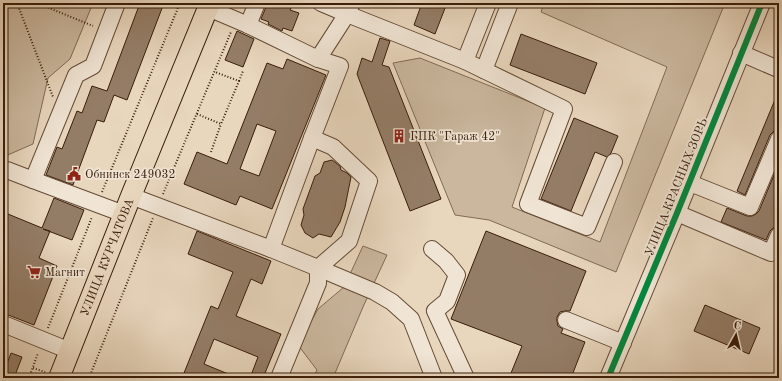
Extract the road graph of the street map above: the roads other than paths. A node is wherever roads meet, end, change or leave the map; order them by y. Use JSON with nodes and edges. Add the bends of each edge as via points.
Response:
{"nodes":[{"id":1,"x":117,"y":3,"type":"edge"},
{"id":2,"x":257,"y":3,"type":"edge"},
{"id":3,"x":321,"y":3,"type":"edge"},
{"id":4,"x":488,"y":3,"type":"edge"},
{"id":5,"x":510,"y":3,"type":"edge"},
{"id":6,"x":762,"y":3,"type":"edge"},
{"id":7,"x":209,"y":6,"type":"edge"},
{"id":8,"x":349,"y":9,"type":"edge"},
{"id":9,"x":242,"y":23,"type":"junction"},
{"id":10,"x":741,"y":53,"type":"junction"},
{"id":11,"x":318,"y":59,"type":"junction"},
{"id":12,"x":465,"y":61,"type":"junction"},
{"id":13,"x":778,"y":69,"type":"edge"},
{"id":14,"x":484,"y":70,"type":"junction"},
{"id":15,"x":312,"y":138,"type":"junction"},
{"id":16,"x":779,"y":138,"type":"edge"},
{"id":17,"x":614,"y":162,"type":"dead end"},
{"id":18,"x":3,"y":172,"type":"edge"},
{"id":19,"x":32,"y":180,"type":"junction"},
{"id":20,"x":690,"y":183,"type":"junction"},
{"id":21,"x":131,"y":196,"type":"junction"},
{"id":22,"x":124,"y":214,"type":"junction"},
{"id":23,"x":678,"y":214,"type":"junction"},
{"id":24,"x":779,"y":235,"type":"edge"},
{"id":25,"x":271,"y":249,"type":"junction"},
{"id":26,"x":432,"y":249,"type":"dead end"},
{"id":27,"x":318,"y":268,"type":"junction"},
{"id":28,"x":566,"y":320,"type":"dead end"},
{"id":29,"x":6,"y":325,"type":"dead end"},
{"id":30,"x":623,"y":343,"type":"junction"},
{"id":31,"x":70,"y":351,"type":"junction"},
{"id":32,"x":59,"y":378,"type":"edge"},
{"id":33,"x":279,"y":378,"type":"edge"},
{"id":34,"x":434,"y":378,"type":"edge"},
{"id":35,"x":466,"y":378,"type":"edge"},
{"id":36,"x":608,"y":378,"type":"edge"}],
"edges":[{"from":1,"to":19,"type":"street","via":[[93,66],[76,75]]},
{"from":2,"to":9,"type":"street"},
{"from":3,"to":8,"type":"street"},
{"from":4,"to":12,"type":"street"},
{"from":5,"to":14,"type":"street"},
{"from":6,"to":10,"type":"street","name":"УЛИЦА КРАСНЫХ ЗОРЬ"},
{"from":7,"to":9,"type":"street"},
{"from":7,"to":21,"type":"main road","name":"УЛИЦА КУРЧАТОВА"},
{"from":8,"to":11,"type":"street"},
{"from":8,"to":12,"type":"street"},
{"from":9,"to":11,"type":"street"},
{"from":10,"to":13,"type":"street"},
{"from":10,"to":20,"type":"street","name":"УЛИЦА КРАСНЫХ ЗОРЬ"},
{"from":11,"to":15,"type":"street","via":[[340,66]]},
{"from":12,"to":14,"type":"street"},
{"from":14,"to":17,"type":"street","via":[[564,109],[528,204],[587,227]]},
{"from":15,"to":25,"type":"street"},
{"from":15,"to":27,"type":"street","via":[[333,147],[369,181],[349,241]]},
{"from":16,"to":20,"type":"street","via":[[750,207]]},
{"from":18,"to":19,"type":"street","via":[[7,170]]},
{"from":19,"to":22,"type":"street"},
{"from":20,"to":23,"type":"street","name":"УЛИЦА КРАСНЫХ ЗОРЬ"},
{"from":21,"to":22,"type":"main road","name":"УЛИЦА КУРЧАТОВА"},
{"from":21,"to":25,"type":"street"},
{"from":22,"to":31,"type":"main road","name":"УЛИЦА КУРЧАТОВА"},
{"from":23,"to":24,"type":"street","via":[[771,253]]},
{"from":23,"to":30,"type":"street","name":"УЛИЦА КРАСНЫХ ЗОРЬ"},
{"from":25,"to":27,"type":"street"},
{"from":26,"to":35,"type":"street","via":[[457,275],[447,301],[436,311]]},
{"from":27,"to":33,"type":"street","via":[[318,283]]},
{"from":27,"to":34,"type":"street","via":[[375,292],[392,302],[411,319]]},
{"from":28,"to":30,"type":"street"},
{"from":29,"to":31,"type":"street"},
{"from":30,"to":36,"type":"street","name":"УЛИЦА КРАСНЫХ ЗОРЬ"},
{"from":31,"to":32,"type":"main road","name":"УЛИЦА КУРЧАТОВА"}]}
